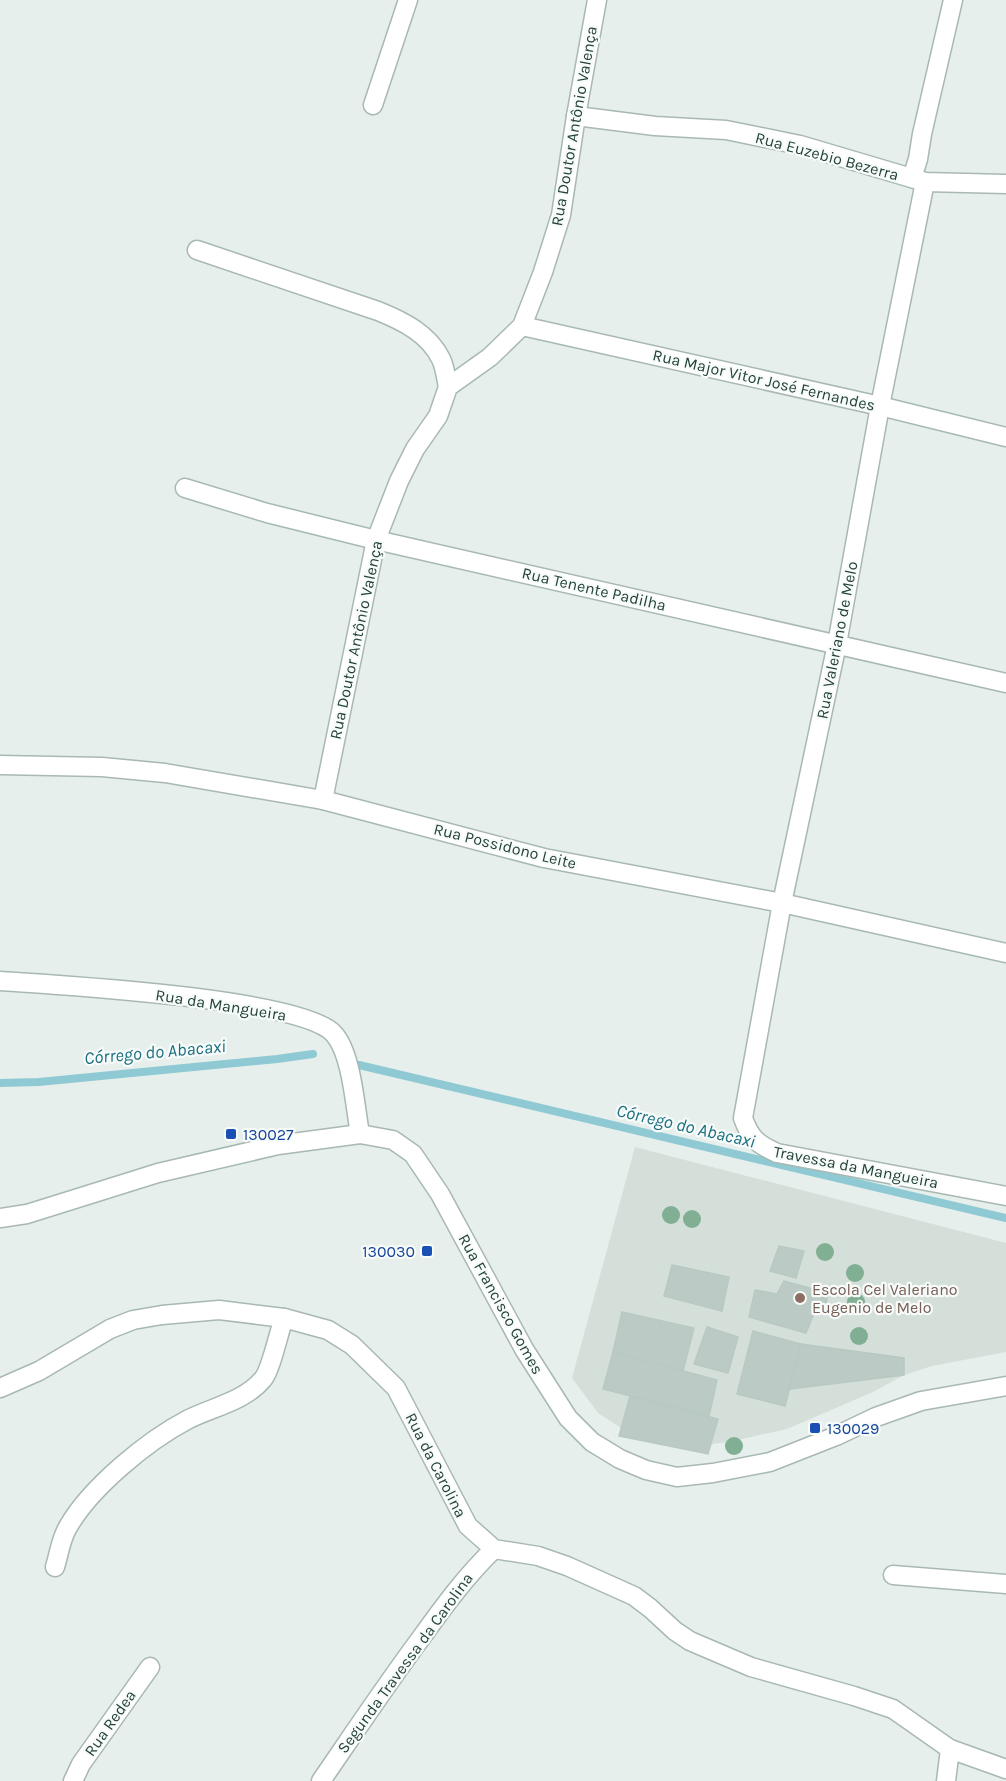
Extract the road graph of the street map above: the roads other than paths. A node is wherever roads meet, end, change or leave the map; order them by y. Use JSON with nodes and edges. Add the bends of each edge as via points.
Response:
{"nodes":[{"id":1,"x":408,"y":0,"type":"edge"},
{"id":2,"x":597,"y":0,"type":"edge"},
{"id":3,"x":953,"y":0,"type":"edge"},
{"id":4,"x":373,"y":105,"type":"dead end"},
{"id":5,"x":576,"y":116,"type":"junction"},
{"id":6,"x":919,"y":180,"type":"junction"},
{"id":7,"x":1006,"y":184,"type":"edge"},
{"id":8,"x":197,"y":250,"type":"dead end"},
{"id":9,"x":522,"y":326,"type":"junction"},
{"id":10,"x":448,"y":387,"type":"junction"},
{"id":11,"x":880,"y":406,"type":"junction"},
{"id":12,"x":1006,"y":437,"type":"edge"},
{"id":13,"x":185,"y":488,"type":"dead end"},
{"id":14,"x":376,"y":540,"type":"junction"},
{"id":15,"x":837,"y":644,"type":"junction"},
{"id":16,"x":1006,"y":683,"type":"edge"},
{"id":17,"x":0,"y":765,"type":"edge"},
{"id":18,"x":323,"y":800,"type":"junction"},
{"id":19,"x":782,"y":903,"type":"junction"},
{"id":20,"x":1006,"y":953,"type":"edge"},
{"id":21,"x":0,"y":981,"type":"edge"},
{"id":22,"x":746,"y":1098,"type":"joint"},
{"id":23,"x":360,"y":1134,"type":"junction"},
{"id":24,"x":1006,"y":1196,"type":"edge"},
{"id":25,"x":0,"y":1218,"type":"edge"},
{"id":26,"x":284,"y":1318,"type":"junction"},
{"id":27,"x":1006,"y":1386,"type":"edge"},
{"id":28,"x":0,"y":1388,"type":"edge"},
{"id":29,"x":494,"y":1549,"type":"junction"},
{"id":30,"x":56,"y":1567,"type":"dead end"},
{"id":31,"x":893,"y":1575,"type":"dead end"},
{"id":32,"x":1006,"y":1584,"type":"edge"},
{"id":33,"x":150,"y":1667,"type":"dead end"},
{"id":34,"x":950,"y":1749,"type":"junction"},
{"id":35,"x":1006,"y":1769,"type":"edge"},
{"id":36,"x":73,"y":1781,"type":"edge"},
{"id":37,"x":321,"y":1781,"type":"edge"},
{"id":38,"x":946,"y":1781,"type":"edge"}],
"edges":[{"from":1,"to":4,"type":"street"},
{"from":2,"to":5,"type":"street","name":"Rua Doutor Antônio Valença"},
{"from":3,"to":6,"type":"street","name":"Rua Valeriano de Melo","via":[[922,134]]},
{"from":5,"to":6,"type":"street","name":"Rua Euzebio Bezerra","via":[[726,130],[800,145]]},
{"from":5,"to":9,"type":"street","name":"Rua Doutor Antônio Valença","via":[[561,215]]},
{"from":6,"to":7,"type":"street","name":"Rua Euzebio Bezerra"},
{"from":6,"to":11,"type":"street","name":"Rua Valeriano de Melo"},
{"from":8,"to":10,"type":"street","via":[[401,321],[423,334],[442,359]]},
{"from":9,"to":10,"type":"street","name":"Rua Doutor Antônio Valença","via":[[490,357]]},
{"from":9,"to":11,"type":"street","name":"Rua Major Vitor José Fernandes"},
{"from":10,"to":14,"type":"street","name":"Rua Doutor Antônio Valença","via":[[438,416],[399,481]]},
{"from":11,"to":12,"type":"street","name":"Rua Major Vitor José Fernandes"},
{"from":11,"to":15,"type":"street","name":"Rua Valeriano de Melo"},
{"from":13,"to":14,"type":"street","name":"Rua Tenente Padilha"},
{"from":14,"to":15,"type":"street","name":"Rua Tenente Padilha"},
{"from":14,"to":18,"type":"street","name":"Rua Doutor Antônio Valença"},
{"from":15,"to":16,"type":"street","name":"Rua Tenente Padilha"},
{"from":15,"to":19,"type":"street","name":"Rua Valeriano de Melo"},
{"from":17,"to":18,"type":"street","name":"Rua Possidono Leite","via":[[165,773]]},
{"from":18,"to":19,"type":"street","name":"Rua Possidono Leite","via":[[544,858]]},
{"from":19,"to":20,"type":"street","name":"Rua Possidono Leite"},
{"from":19,"to":22,"type":"street","name":"Rua Valeriano de Melo"},
{"from":21,"to":23,"type":"street","name":"Rua da Mangueira","via":[[180,996],[262,1008],[318,1022],[334,1033],[346,1053]]},
{"from":22,"to":24,"type":"street","name":"Travessa da Mangueira","via":[[743,1118],[748,1134],[777,1153]]},
{"from":23,"to":25,"type":"street","name":"Rua Francisco Gomes","via":[[278,1145],[158,1173],[27,1214]]},
{"from":23,"to":27,"type":"street","name":"Rua Francisco Gomes","via":[[393,1140],[413,1154],[440,1194],[524,1348],[568,1418],[592,1442],[646,1470],[677,1477],[770,1462],[921,1401]]},
{"from":26,"to":28,"type":"street","name":"Rua da Carolina","via":[[219,1310],[133,1320]]},
{"from":26,"to":29,"type":"street","name":"Rua da Carolina","via":[[328,1330],[352,1345],[396,1388],[468,1526]]},
{"from":26,"to":30,"type":"street","via":[[265,1377],[229,1403],[186,1420],[120,1466],[67,1528]]},
{"from":29,"to":34,"type":"street","via":[[538,1556],[600,1580],[634,1596],[690,1641],[751,1667],[893,1709]]},
{"from":29,"to":37,"type":"street","name":"Segunda Travessa da Carolina","via":[[440,1611]]},
{"from":31,"to":32,"type":"street"},
{"from":33,"to":36,"type":"street","name":"Rua Redea"},
{"from":34,"to":35,"type":"street"},
{"from":34,"to":38,"type":"street"}]}
